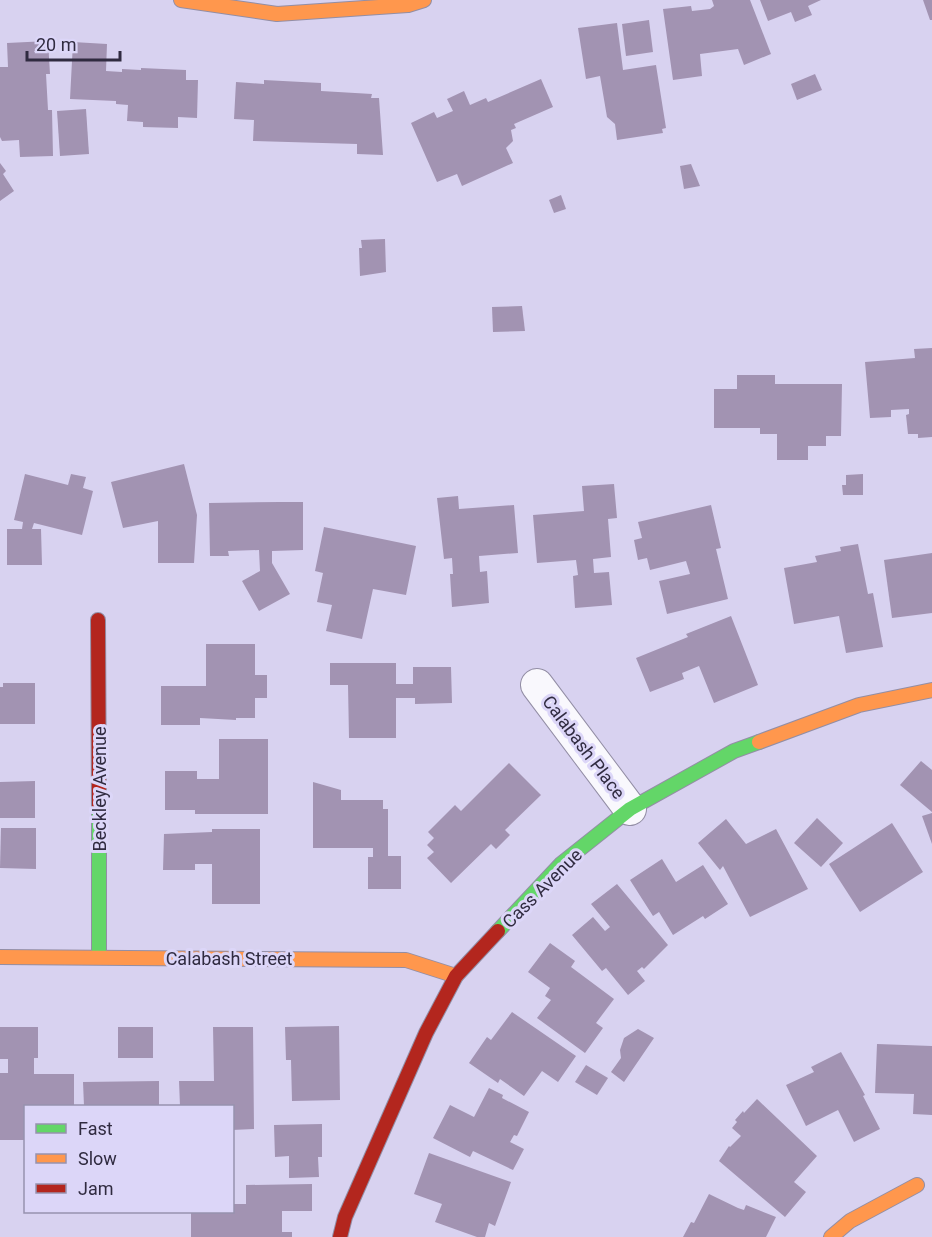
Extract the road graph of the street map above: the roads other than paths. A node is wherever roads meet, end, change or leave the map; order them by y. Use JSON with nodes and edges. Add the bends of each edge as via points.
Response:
{"nodes":[{"id":1,"x":181,"y":0,"type":"edge"},
{"id":2,"x":424,"y":0,"type":"edge"},
{"id":3,"x":98,"y":620,"type":"dead end"},
{"id":4,"x":537,"y":685,"type":"dead end"},
{"id":5,"x":932,"y":690,"type":"edge"},
{"id":6,"x":630,"y":809,"type":"junction"},
{"id":7,"x":0,"y":957,"type":"edge"},
{"id":8,"x":99,"y":957,"type":"junction"},
{"id":9,"x":456,"y":976,"type":"junction"},
{"id":10,"x":917,"y":1185,"type":"dead end"},
{"id":11,"x":340,"y":1237,"type":"edge"},
{"id":12,"x":831,"y":1237,"type":"edge"}],
"edges":[{"from":1,"to":2,"type":"street","via":[[277,14]]},
{"from":3,"to":8,"type":"street","name":"Beckley Avenue"},
{"from":4,"to":6,"type":"street","name":"Calabash Place"},
{"from":5,"to":6,"type":"street","name":"Cass Avenue","via":[[859,705],[734,751]]},
{"from":6,"to":9,"type":"street","name":"Cass Avenue","via":[[561,864]]},
{"from":7,"to":8,"type":"street","name":"Calabash Street"},
{"from":8,"to":9,"type":"street","name":"Calabash Street","via":[[405,960]]},
{"from":9,"to":11,"type":"street","name":"Cass Avenue","via":[[426,1033],[345,1217]]},
{"from":10,"to":12,"type":"street","via":[[850,1221]]}]}
